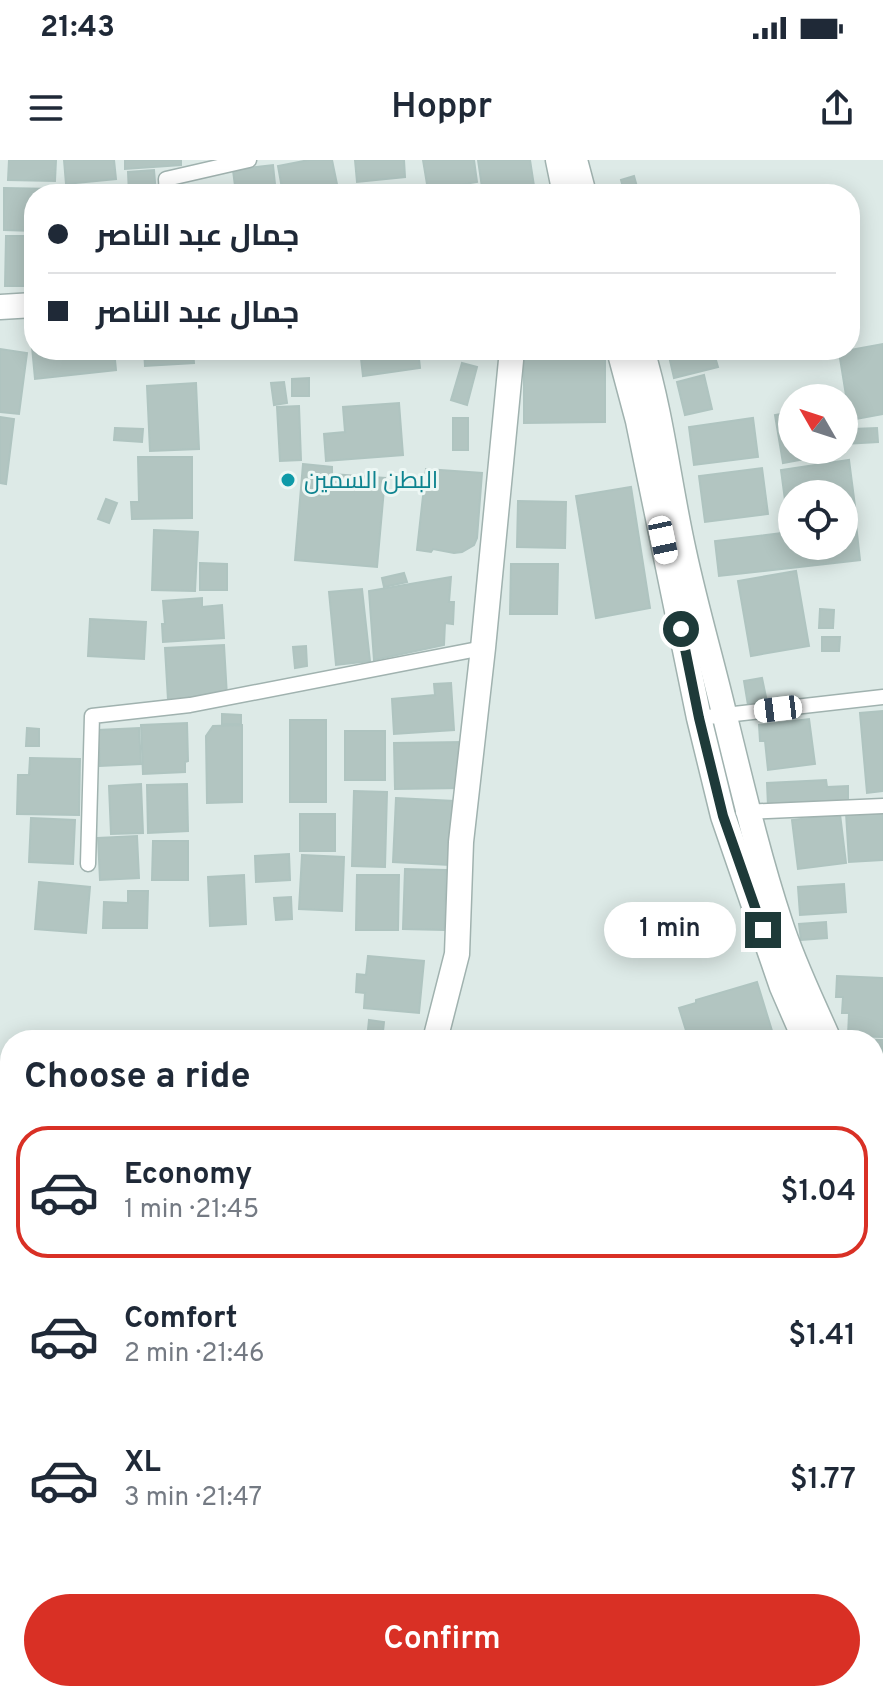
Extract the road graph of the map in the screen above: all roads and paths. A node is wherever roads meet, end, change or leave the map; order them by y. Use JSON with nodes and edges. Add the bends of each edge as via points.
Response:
{"nodes":[{"id":1,"x":249,"y":160,"type":"edge"},
{"id":2,"x":558,"y":160,"type":"edge"},
{"id":3,"x":575,"y":160,"type":"edge"},
{"id":4,"x":166,"y":184,"type":"edge"},
{"id":5,"x":563,"y":184,"type":"edge"},
{"id":6,"x":581,"y":184,"type":"edge"},
{"id":7,"x":24,"y":306,"type":"edge"},
{"id":8,"x":0,"y":307,"type":"edge"},
{"id":9,"x":511,"y":360,"type":"edge"},
{"id":10,"x":622,"y":360,"type":"edge"},
{"id":11,"x":645,"y":360,"type":"edge"},
{"id":12,"x":483,"y":648,"type":"junction"},
{"id":13,"x":883,"y":697,"type":"edge"},
{"id":14,"x":725,"y":715,"type":"junction"},
{"id":15,"x":699,"y":718,"type":"junction"},
{"id":16,"x":883,"y":806,"type":"edge"},
{"id":17,"x":735,"y":814,"type":"junction"},
{"id":18,"x":88,"y":864,"type":"dead end"},
{"id":19,"x":438,"y":1030,"type":"edge"},
{"id":20,"x":801,"y":1030,"type":"edge"},
{"id":21,"x":825,"y":1030,"type":"edge"}],
"edges":[{"from":1,"to":4,"type":"lane","via":[[166,179]]},
{"from":2,"to":5,"type":"street"},
{"from":3,"to":6,"type":"street"},
{"from":7,"to":8,"type":"street"},
{"from":9,"to":12,"type":"street"},
{"from":10,"to":15,"type":"street"},
{"from":11,"to":14,"type":"street","via":[[700,624]]},
{"from":12,"to":18,"type":"lane","via":[[190,705],[92,716]]},
{"from":12,"to":19,"type":"street","via":[[461,842],[457,954]]},
{"from":13,"to":14,"type":"lane"},
{"from":14,"to":15,"type":"lane"},
{"from":14,"to":17,"type":"street"},
{"from":15,"to":17,"type":"street"},
{"from":16,"to":17,"type":"lane"},
{"from":17,"to":20,"type":"street","via":[[782,987]]},
{"from":17,"to":21,"type":"street"}]}
